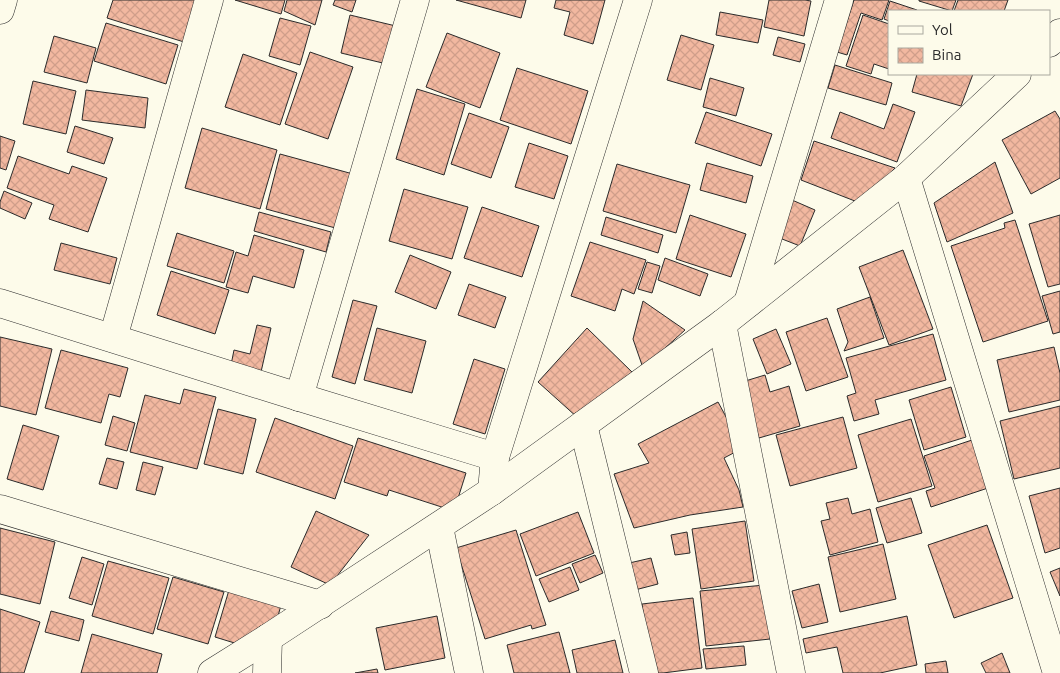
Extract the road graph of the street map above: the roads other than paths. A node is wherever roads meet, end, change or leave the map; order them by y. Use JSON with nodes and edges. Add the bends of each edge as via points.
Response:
{"nodes":[{"id":1,"x":3,"y":0,"type":"edge"},
{"id":2,"x":209,"y":0,"type":"edge"},
{"id":3,"x":416,"y":0,"type":"edge"},
{"id":4,"x":638,"y":0,"type":"edge"},
{"id":5,"x":839,"y":0,"type":"edge"},
{"id":6,"x":0,"y":10,"type":"edge"},
{"id":7,"x":1060,"y":33,"type":"edge"},
{"id":8,"x":1050,"y":42,"type":"edge"},
{"id":9,"x":1015,"y":75,"type":"edge"},
{"id":10,"x":906,"y":178,"type":"junction"},
{"id":11,"x":0,"y":303,"type":"edge"},
{"id":12,"x":748,"y":304,"type":"junction"},
{"id":13,"x":722,"y":324,"type":"junction"},
{"id":14,"x":113,"y":338,"type":"junction"},
{"id":15,"x":299,"y":397,"type":"junction"},
{"id":16,"x":583,"y":425,"type":"junction"},
{"id":17,"x":495,"y":457,"type":"junction"},
{"id":18,"x":492,"y":491,"type":"junction"},
{"id":19,"x":0,"y":509,"type":"edge"},
{"id":20,"x":439,"y":527,"type":"junction"},
{"id":21,"x":320,"y":604,"type":"junction"},
{"id":22,"x":268,"y":638,"type":"junction"},
{"id":23,"x":212,"y":673,"type":"edge"},
{"id":24,"x":267,"y":673,"type":"edge"},
{"id":25,"x":469,"y":673,"type":"edge"},
{"id":26,"x":644,"y":673,"type":"edge"},
{"id":27,"x":791,"y":673,"type":"edge"},
{"id":28,"x":1057,"y":673,"type":"edge"}],
"edges":[{"from":1,"to":6,"type":"street"},
{"from":2,"to":14,"type":"street"},
{"from":3,"to":15,"type":"street"},
{"from":4,"to":17,"type":"street"},
{"from":5,"to":12,"type":"street"},
{"from":7,"to":8,"type":"street"},
{"from":9,"to":10,"type":"street"},
{"from":10,"to":12,"type":"street"},
{"from":10,"to":28,"type":"street"},
{"from":11,"to":14,"type":"street"},
{"from":12,"to":13,"type":"street"},
{"from":13,"to":16,"type":"street"},
{"from":13,"to":27,"type":"street"},
{"from":14,"to":15,"type":"street"},
{"from":15,"to":17,"type":"street"},
{"from":16,"to":18,"type":"street"},
{"from":16,"to":26,"type":"street"},
{"from":17,"to":18,"type":"street"},
{"from":18,"to":20,"type":"street"},
{"from":19,"to":21,"type":"street"},
{"from":20,"to":21,"type":"street"},
{"from":20,"to":25,"type":"street"},
{"from":21,"to":22,"type":"street"},
{"from":22,"to":23,"type":"street"},
{"from":22,"to":24,"type":"street"}]}
